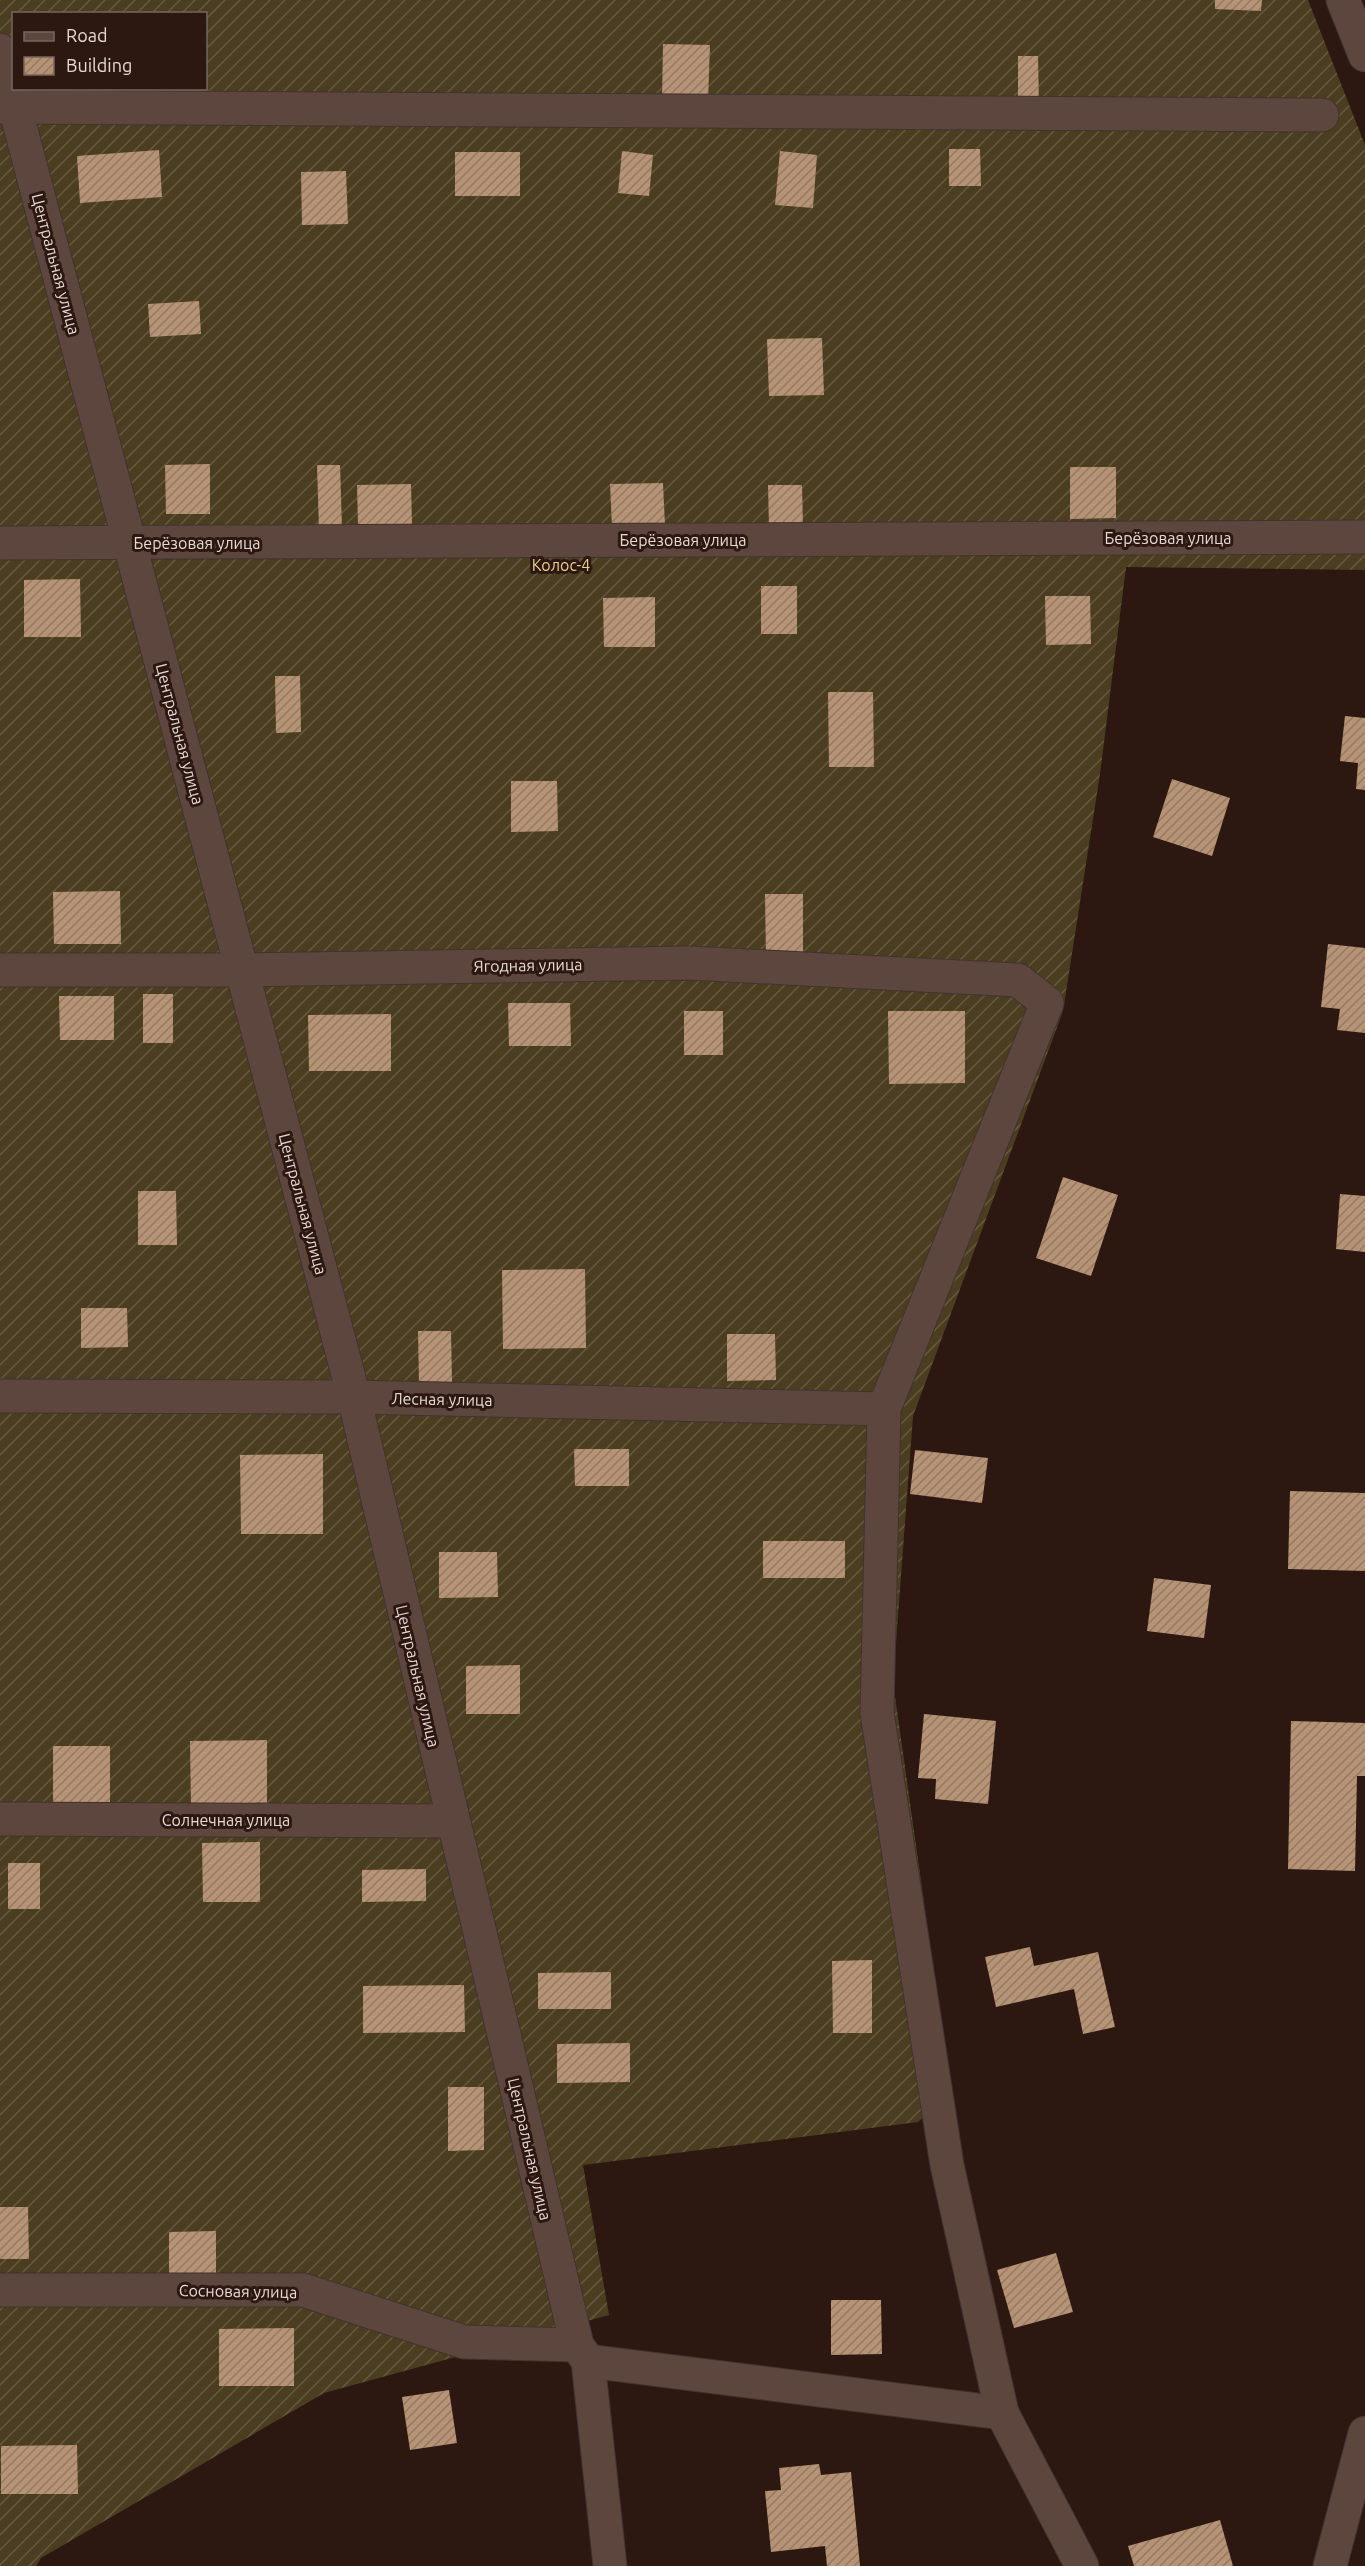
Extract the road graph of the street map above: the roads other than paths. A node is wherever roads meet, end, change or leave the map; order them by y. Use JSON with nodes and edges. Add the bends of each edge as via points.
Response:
{"nodes":[{"id":1,"x":1343,"y":0,"type":"edge"},
{"id":2,"x":0,"y":50,"type":"edge"},
{"id":3,"x":1365,"y":55,"type":"edge"},
{"id":4,"x":7,"y":107,"type":"edge"},
{"id":5,"x":1322,"y":115,"type":"dead end"},
{"id":6,"x":1365,"y":537,"type":"edge"},
{"id":7,"x":0,"y":543,"type":"edge"},
{"id":8,"x":130,"y":543,"type":"junction"},
{"id":9,"x":0,"y":970,"type":"edge"},
{"id":10,"x":242,"y":970,"type":"junction"},
{"id":11,"x":0,"y":1396,"type":"edge"},
{"id":12,"x":354,"y":1397,"type":"junction"},
{"id":13,"x":884,"y":1408,"type":"junction"},
{"id":14,"x":0,"y":1819,"type":"edge"},
{"id":15,"x":452,"y":1821,"type":"junction"},
{"id":16,"x":0,"y":2289,"type":"edge"},
{"id":17,"x":583,"y":2353,"type":"junction"},
{"id":18,"x":1002,"y":2413,"type":"junction"},
{"id":19,"x":1365,"y":2433,"type":"edge"},
{"id":20,"x":610,"y":2566,"type":"edge"},
{"id":21,"x":1082,"y":2566,"type":"edge"},
{"id":22,"x":1330,"y":2566,"type":"edge"}],
"edges":[{"from":1,"to":3,"type":"street"},
{"from":2,"to":4,"type":"street","name":"Центральная улица"},
{"from":4,"to":5,"type":"street"},
{"from":4,"to":8,"type":"street","name":"Центральная улица"},
{"from":6,"to":8,"type":"street","name":"Берёзовая улица"},
{"from":7,"to":8,"type":"street","name":"Берёзовая улица"},
{"from":8,"to":10,"type":"street","name":"Центральная улица"},
{"from":9,"to":10,"type":"street","name":"Ягодная улица"},
{"from":10,"to":12,"type":"street","name":"Центральная улица"},
{"from":10,"to":13,"type":"street","name":"Ягодная улица","via":[[689,963],[1018,980],[1047,1003]]},
{"from":11,"to":12,"type":"street","name":"Лесная улица"},
{"from":12,"to":13,"type":"street","name":"Лесная улица"},
{"from":12,"to":15,"type":"street","name":"Центральная улица"},
{"from":13,"to":18,"type":"street","via":[[877,1713],[947,2165]]},
{"from":14,"to":15,"type":"street","name":"Солнечная улица"},
{"from":15,"to":17,"type":"street","name":"Центральная улица"},
{"from":16,"to":17,"type":"street","name":"Сосновая улица","via":[[303,2290],[464,2342]]},
{"from":17,"to":18,"type":"street","name":"Сосновая улица"},
{"from":17,"to":20,"type":"street","name":"Центральная улица"},
{"from":18,"to":21,"type":"street"},
{"from":19,"to":22,"type":"street"}]}
